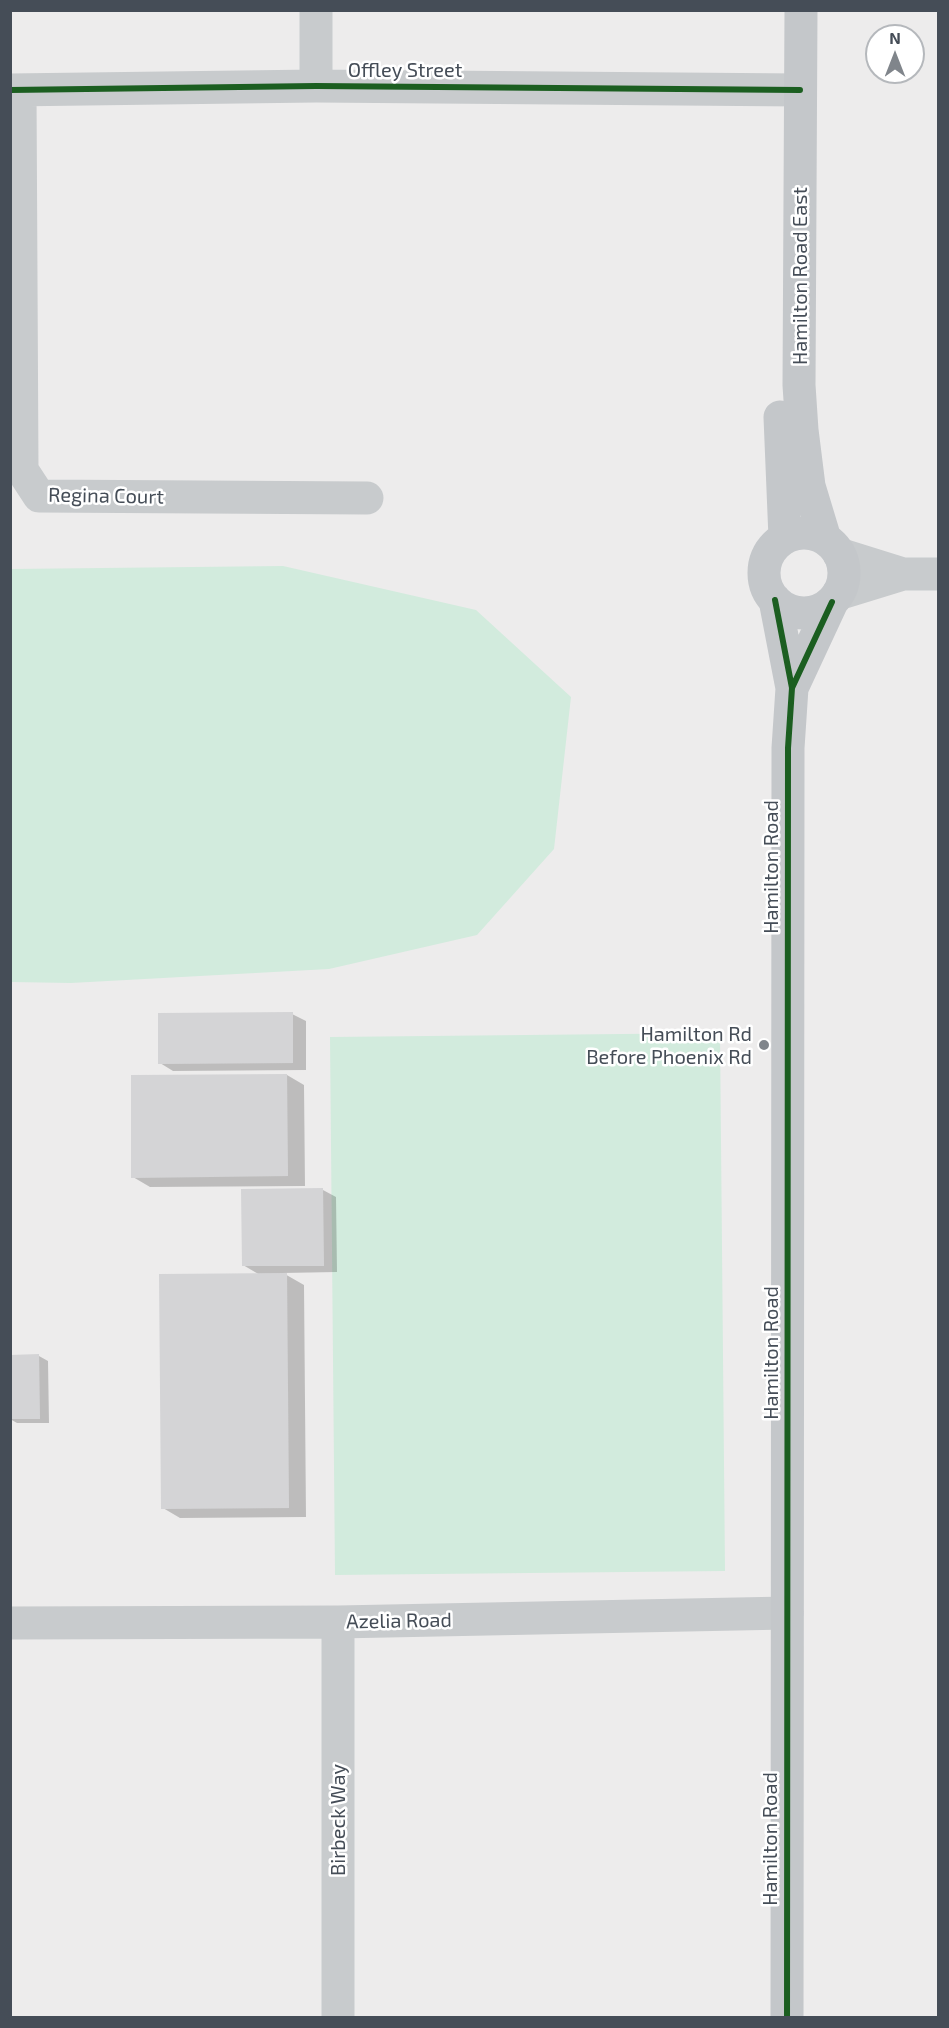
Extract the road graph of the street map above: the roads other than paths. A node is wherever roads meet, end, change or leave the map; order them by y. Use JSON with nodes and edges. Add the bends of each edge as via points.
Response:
{"nodes":[{"id":1,"x":316,"y":10,"type":"edge"},
{"id":2,"x":779,"y":10,"type":"edge"},
{"id":3,"x":801,"y":10,"type":"edge"},
{"id":4,"x":316,"y":86,"type":"junction"},
{"id":5,"x":789,"y":89,"type":"junction"},
{"id":6,"x":15,"y":91,"type":"edge"},
{"id":7,"x":367,"y":498,"type":"dead end"},
{"id":8,"x":785,"y":538,"type":"junction"},
{"id":9,"x":832,"y":547,"type":"junction"},
{"id":10,"x":903,"y":574,"type":"junction"},
{"id":11,"x":939,"y":574,"type":"edge"},
{"id":12,"x":835,"y":598,"type":"junction"},
{"id":13,"x":775,"y":600,"type":"junction"},
{"id":14,"x":792,"y":688,"type":"junction"},
{"id":15,"x":788,"y":1613,"type":"junction"},
{"id":16,"x":338,"y":1622,"type":"junction"},
{"id":17,"x":10,"y":1623,"type":"edge"},
{"id":18,"x":338,"y":2018,"type":"edge"},
{"id":19,"x":786,"y":2018,"type":"edge"}],
"edges":[{"from":1,"to":4,"type":"street"},
{"from":2,"to":5,"type":"main road","name":"Hamilton Road East"},
{"from":3,"to":5,"type":"main road","name":"Hamilton Road East"},
{"from":4,"to":5,"type":"street","name":"Offley Street"},
{"from":4,"to":6,"type":"street","name":"Offley Street"},
{"from":5,"to":8,"type":"main road","name":"Hamilton Road East","via":[[780,150],[779,414]]},
{"from":5,"to":9,"type":"main road","name":"Hamilton Road East","via":[[802,429],[809,486]]},
{"from":6,"to":7,"type":"street","name":"Regina Court","via":[[22,470],[39,496]]},
{"from":8,"to":9,"type":"main road","via":[[805,534]]},
{"from":8,"to":13,"type":"main road","via":[[768,556],[765,567],[768,590]]},
{"from":9,"to":10,"type":"street"},
{"from":9,"to":12,"type":"main road","via":[[843,564],[844,574]]},
{"from":10,"to":11,"type":"street"},
{"from":10,"to":12,"type":"street"},
{"from":12,"to":13,"type":"main road","via":[[821,609],[803,613],[785,608]]},
{"from":12,"to":14,"type":"main road","name":"Hamilton Road"},
{"from":13,"to":14,"type":"main road","name":"Hamilton Road"},
{"from":14,"to":15,"type":"main road","name":"Hamilton Road","via":[[788,760]]},
{"from":15,"to":16,"type":"street","name":"Azelia Road"},
{"from":15,"to":19,"type":"main road","name":"Hamilton Road"},
{"from":16,"to":17,"type":"street","name":"Azelia Road"},
{"from":16,"to":18,"type":"street","name":"Birbeck Way"}]}
